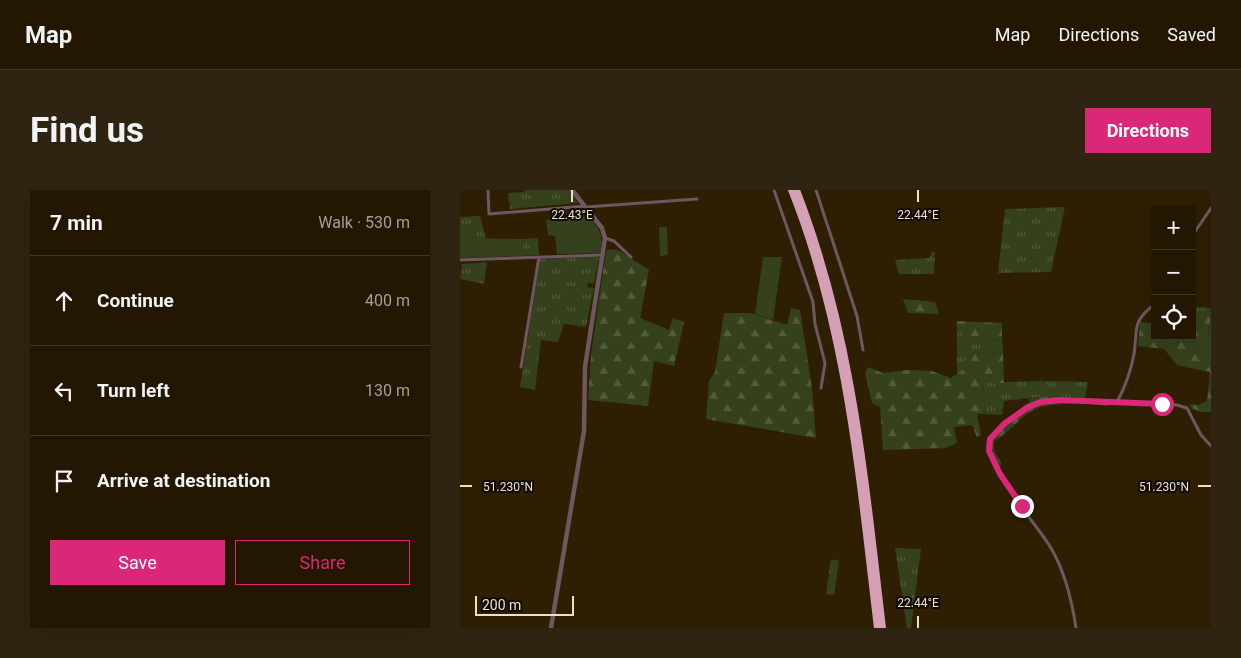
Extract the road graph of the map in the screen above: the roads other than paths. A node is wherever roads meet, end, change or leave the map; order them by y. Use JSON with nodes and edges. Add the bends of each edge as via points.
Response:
{"nodes":[{"id":1,"x":488,"y":190,"type":"edge"},
{"id":2,"x":572,"y":190,"type":"edge"},
{"id":3,"x":774,"y":190,"type":"edge"},
{"id":4,"x":791,"y":190,"type":"edge"},
{"id":5,"x":797,"y":190,"type":"edge"},
{"id":6,"x":816,"y":190,"type":"edge"},
{"id":7,"x":696,"y":199,"type":"dead end"},
{"id":8,"x":586,"y":206,"type":"junction"},
{"id":9,"x":1211,"y":208,"type":"edge"},
{"id":10,"x":1196,"y":230,"type":"edge"},
{"id":11,"x":605,"y":238,"type":"junction"},
{"id":12,"x":602,"y":255,"type":"junction"},
{"id":13,"x":539,"y":257,"type":"junction"},
{"id":14,"x":631,"y":257,"type":"dead end"},
{"id":15,"x":460,"y":260,"type":"edge"},
{"id":16,"x":1151,"y":307,"type":"edge"},
{"id":17,"x":863,"y":350,"type":"dead end"},
{"id":18,"x":521,"y":367,"type":"dead end"},
{"id":19,"x":821,"y":388,"type":"dead end"},
{"id":20,"x":1117,"y":402,"type":"junction"},
{"id":21,"x":1211,"y":446,"type":"edge"},
{"id":22,"x":551,"y":628,"type":"edge"},
{"id":23,"x":877,"y":628,"type":"edge"},
{"id":24,"x":883,"y":628,"type":"edge"},
{"id":25,"x":1076,"y":628,"type":"edge"}],
"edges":[{"from":1,"to":8,"type":"street","via":[[490,214]]},
{"from":2,"to":8,"type":"street"},
{"from":3,"to":19,"type":"street","via":[[812,302],[825,363]]},
{"from":4,"to":23,"type":"highway","via":[[823,283],[842,363]]},
{"from":5,"to":24,"type":"highway","via":[[826,274],[848,362]]},
{"from":6,"to":17,"type":"street","via":[[858,316]]},
{"from":7,"to":8,"type":"street"},
{"from":8,"to":11,"type":"street","via":[[602,228]]},
{"from":9,"to":10,"type":"street"},
{"from":11,"to":12,"type":"street"},
{"from":11,"to":14,"type":"street","via":[[614,241]]},
{"from":12,"to":13,"type":"street"},
{"from":12,"to":22,"type":"street","via":[[585,367],[584,430]]},
{"from":13,"to":15,"type":"street"},
{"from":13,"to":18,"type":"street"},
{"from":16,"to":20,"type":"street","via":[[1137,322],[1132,363]]},
{"from":20,"to":21,"type":"street","via":[[1187,408],[1200,435]]},
{"from":20,"to":25,"type":"street","via":[[1060,400],[1034,404],[1000,428],[988,444],[1000,474],[1055,556],[1069,592]]}]}
